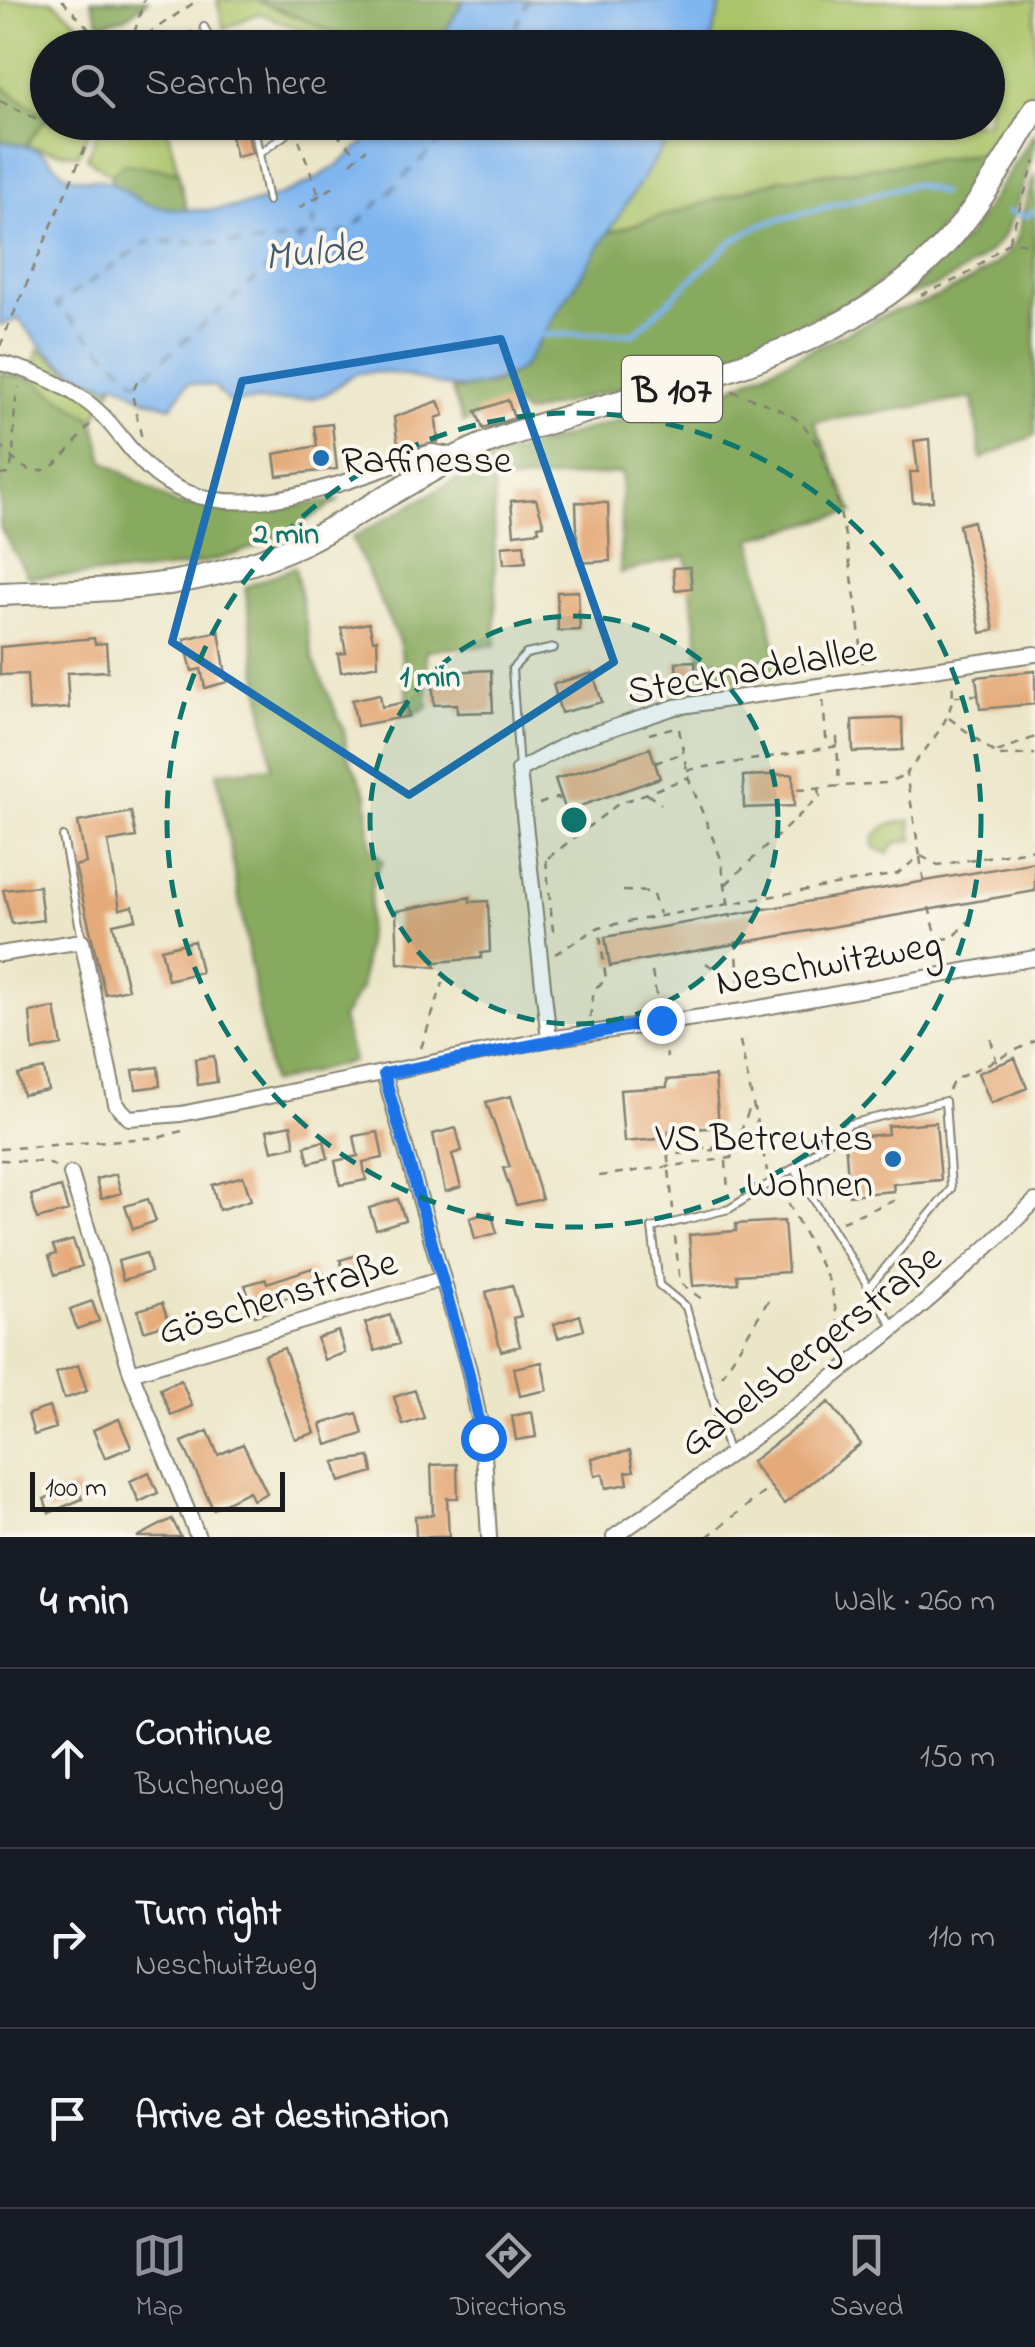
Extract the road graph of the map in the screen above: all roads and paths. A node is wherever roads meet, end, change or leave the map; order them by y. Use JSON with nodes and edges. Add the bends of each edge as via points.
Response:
{"nodes":[{"id":1,"x":62,"y":0,"type":"edge"},
{"id":2,"x":144,"y":0,"type":"edge"},
{"id":3,"x":198,"y":0,"type":"edge"},
{"id":4,"x":204,"y":28,"type":"edge"},
{"id":5,"x":91,"y":30,"type":"edge"},
{"id":6,"x":135,"y":30,"type":"edge"},
{"id":7,"x":154,"y":30,"type":"edge"},
{"id":8,"x":196,"y":30,"type":"edge"},
{"id":9,"x":0,"y":102,"type":"edge"},
{"id":10,"x":1035,"y":109,"type":"edge"},
{"id":11,"x":30,"y":116,"type":"edge"},
{"id":12,"x":89,"y":140,"type":"edge"},
{"id":13,"x":257,"y":140,"type":"edge"},
{"id":14,"x":278,"y":140,"type":"edge"},
{"id":15,"x":300,"y":140,"type":"edge"},
{"id":16,"x":343,"y":140,"type":"edge"},
{"id":17,"x":366,"y":149,"type":"dead end"},
{"id":18,"x":260,"y":153,"type":"junction"},
{"id":19,"x":359,"y":156,"type":"junction"},
{"id":20,"x":1035,"y":161,"type":"edge"},
{"id":21,"x":351,"y":163,"type":"dead end"},
{"id":22,"x":337,"y":184,"type":"dead end"},
{"id":23,"x":319,"y":195,"type":"junction"},
{"id":24,"x":268,"y":201,"type":"dead end"},
{"id":25,"x":298,"y":208,"type":"dead end"},
{"id":26,"x":1009,"y":242,"type":"junction"},
{"id":27,"x":1035,"y":244,"type":"edge"},
{"id":28,"x":909,"y":300,"type":"dead end"},
{"id":29,"x":0,"y":346,"type":"edge"},
{"id":30,"x":0,"y":363,"type":"edge"},
{"id":31,"x":25,"y":369,"type":"junction"},
{"id":32,"x":702,"y":381,"type":"junction"},
{"id":33,"x":136,"y":382,"type":"dead end"},
{"id":34,"x":99,"y":412,"type":"junction"},
{"id":35,"x":0,"y":444,"type":"edge"},
{"id":36,"x":461,"y":457,"type":"junction"},
{"id":37,"x":13,"y":461,"type":"junction"},
{"id":38,"x":149,"y":470,"type":"junction"},
{"id":39,"x":0,"y":475,"type":"edge"},
{"id":40,"x":0,"y":594,"type":"edge"},
{"id":41,"x":554,"y":648,"type":"dead end"},
{"id":42,"x":1035,"y":654,"type":"edge"},
{"id":43,"x":949,"y":668,"type":"junction"},
{"id":44,"x":865,"y":680,"type":"junction"},
{"id":45,"x":820,"y":686,"type":"junction"},
{"id":46,"x":978,"y":695,"type":"dead end"},
{"id":47,"x":954,"y":696,"type":"junction"},
{"id":48,"x":675,"y":708,"type":"junction"},
{"id":49,"x":947,"y":716,"type":"junction"},
{"id":50,"x":1035,"y":737,"type":"edge"},
{"id":51,"x":838,"y":746,"type":"junction"},
{"id":52,"x":684,"y":753,"type":"junction"},
{"id":53,"x":995,"y":753,"type":"junction"},
{"id":54,"x":1035,"y":754,"type":"edge"},
{"id":55,"x":655,"y":763,"type":"dead end"},
{"id":56,"x":518,"y":770,"type":"junction"},
{"id":57,"x":688,"y":770,"type":"junction"},
{"id":58,"x":906,"y":774,"type":"junction"},
{"id":59,"x":688,"y":777,"type":"junction"},
{"id":60,"x":839,"y":786,"type":"junction"},
{"id":61,"x":819,"y":788,"type":"junction"},
{"id":62,"x":798,"y":789,"type":"dead end"},
{"id":63,"x":646,"y":794,"type":"junction"},
{"id":64,"x":661,"y":804,"type":"dead end"},
{"id":65,"x":528,"y":808,"type":"dead end"},
{"id":66,"x":64,"y":837,"type":"dead end"},
{"id":67,"x":574,"y":839,"type":"junction"},
{"id":68,"x":1035,"y":848,"type":"edge"},
{"id":69,"x":920,"y":856,"type":"junction"},
{"id":70,"x":546,"y":860,"type":"dead end"},
{"id":71,"x":924,"y":883,"type":"dead end"},
{"id":72,"x":726,"y":884,"type":"junction"},
{"id":73,"x":624,"y":891,"type":"dead end"},
{"id":74,"x":730,"y":903,"type":"junction"},
{"id":75,"x":929,"y":908,"type":"dead end"},
{"id":76,"x":660,"y":916,"type":"junction"},
{"id":77,"x":973,"y":916,"type":"dead end"},
{"id":78,"x":731,"y":918,"type":"dead end"},
{"id":79,"x":598,"y":927,"type":"junction"},
{"id":80,"x":939,"y":939,"type":"junction"},
{"id":81,"x":82,"y":941,"type":"junction"},
{"id":82,"x":736,"y":941,"type":"dead end"},
{"id":83,"x":0,"y":954,"type":"edge"},
{"id":84,"x":550,"y":958,"type":"dead end"},
{"id":85,"x":1035,"y":958,"type":"edge"},
{"id":86,"x":706,"y":963,"type":"dead end"},
{"id":87,"x":736,"y":974,"type":"junction"},
{"id":88,"x":945,"y":974,"type":"junction"},
{"id":89,"x":443,"y":983,"type":"dead end"},
{"id":90,"x":743,"y":1011,"type":"junction"},
{"id":91,"x":590,"y":1032,"type":"junction"},
{"id":92,"x":549,"y":1039,"type":"junction"},
{"id":93,"x":990,"y":1039,"type":"dead end"},
{"id":94,"x":1035,"y":1041,"type":"edge"},
{"id":95,"x":432,"y":1050,"type":"dead end"},
{"id":96,"x":997,"y":1062,"type":"junction"},
{"id":97,"x":384,"y":1074,"type":"junction"},
{"id":98,"x":945,"y":1101,"type":"junction"},
{"id":99,"x":751,"y":1103,"type":"dead end"},
{"id":100,"x":198,"y":1126,"type":"dead end"},
{"id":101,"x":0,"y":1149,"type":"edge"},
{"id":102,"x":667,"y":1155,"type":"junction"},
{"id":103,"x":726,"y":1159,"type":"junction"},
{"id":104,"x":0,"y":1160,"type":"edge"},
{"id":105,"x":46,"y":1162,"type":"dead end"},
{"id":106,"x":668,"y":1167,"type":"junction"},
{"id":107,"x":794,"y":1168,"type":"junction"},
{"id":108,"x":71,"y":1174,"type":"dead end"},
{"id":109,"x":598,"y":1176,"type":"dead end"},
{"id":110,"x":901,"y":1198,"type":"dead end"},
{"id":111,"x":1035,"y":1200,"type":"edge"},
{"id":112,"x":729,"y":1209,"type":"junction"},
{"id":113,"x":674,"y":1223,"type":"junction"},
{"id":114,"x":831,"y":1225,"type":"junction"},
{"id":115,"x":442,"y":1279,"type":"junction"},
{"id":116,"x":870,"y":1286,"type":"junction"},
{"id":117,"x":772,"y":1296,"type":"dead end"},
{"id":118,"x":706,"y":1302,"type":"dead end"},
{"id":119,"x":894,"y":1328,"type":"junction"},
{"id":120,"x":131,"y":1373,"type":"junction"},
{"id":121,"x":722,"y":1376,"type":"dead end"},
{"id":122,"x":730,"y":1455,"type":"junction"},
{"id":123,"x":771,"y":1487,"type":"dead end"},
{"id":124,"x":198,"y":1537,"type":"edge"},
{"id":125,"x":489,"y":1537,"type":"edge"},
{"id":126,"x":614,"y":1537,"type":"edge"},
{"id":127,"x":707,"y":1537,"type":"edge"}],
"edges":[{"from":1,"to":5,"type":"path"},
{"from":2,"to":6,"type":"path"},
{"from":3,"to":7,"type":"path"},
{"from":4,"to":8,"type":"path"},
{"from":9,"to":11,"type":"path"},
{"from":10,"to":32,"type":"main road","number":"B 107","via":[[961,226],[917,270],[816,333]]},
{"from":12,"to":29,"type":"path"},
{"from":13,"to":18,"type":"lane"},
{"from":14,"to":18,"type":"lane"},
{"from":15,"to":23,"type":"path"},
{"from":16,"to":19,"type":"path"},
{"from":17,"to":19,"type":"path"},
{"from":18,"to":24,"type":"lane"},
{"from":19,"to":21,"type":"path"},
{"from":20,"to":26,"type":"path"},
{"from":22,"to":23,"type":"path"},
{"from":23,"to":25,"type":"path"},
{"from":26,"to":27,"type":"path"},
{"from":26,"to":28,"type":"path","via":[[964,276]]},
{"from":30,"to":31,"type":"street"},
{"from":31,"to":34,"type":"street"},
{"from":31,"to":37,"type":"path","via":[[14,404]]},
{"from":32,"to":36,"type":"main road","number":"B 107","via":[[501,438]]},
{"from":32,"to":44,"type":"path","via":[[801,423],[820,454],[849,554]]},
{"from":33,"to":38,"type":"path","via":[[132,394]]},
{"from":34,"to":37,"type":"path","via":[[54,469],[39,473]]},
{"from":34,"to":38,"type":"street"},
{"from":35,"to":37,"type":"path"},
{"from":36,"to":38,"type":"street","via":[[432,452],[283,497],[198,496]]},
{"from":36,"to":40,"type":"main road","number":"B 107","via":[[301,544],[203,579],[162,588]]},
{"from":37,"to":39,"type":"path","via":[[9,474]]},
{"from":41,"to":56,"type":"lane","via":[[526,654],[512,669]]},
{"from":42,"to":43,"type":"street","name":"Stecknadelallee"},
{"from":43,"to":44,"type":"street","name":"Stecknadelallee"},
{"from":43,"to":47,"type":"path"},
{"from":44,"to":45,"type":"street","name":"Stecknadelallee"},
{"from":45,"to":48,"type":"street","name":"Stecknadelallee"},
{"from":45,"to":51,"type":"path","via":[[826,738],[838,738]]},
{"from":46,"to":47,"type":"path"},
{"from":47,"to":49,"type":"path"},
{"from":48,"to":52,"type":"path"},
{"from":48,"to":56,"type":"street","name":"Stecknadelallee","via":[[573,741]]},
{"from":49,"to":53,"type":"path"},
{"from":49,"to":58,"type":"path"},
{"from":50,"to":53,"type":"path"},
{"from":51,"to":57,"type":"path"},
{"from":51,"to":60,"type":"path"},
{"from":52,"to":55,"type":"path"},
{"from":52,"to":57,"type":"path"},
{"from":53,"to":54,"type":"path"},
{"from":56,"to":92,"type":"street"},
{"from":57,"to":59,"type":"path"},
{"from":58,"to":60,"type":"path","via":[[885,783]]},
{"from":58,"to":69,"type":"path"},
{"from":59,"to":63,"type":"path"},
{"from":59,"to":72,"type":"path"},
{"from":60,"to":61,"type":"path"},
{"from":61,"to":62,"type":"path"},
{"from":61,"to":72,"type":"path","via":[[820,796]]},
{"from":63,"to":64,"type":"path"},
{"from":63,"to":67,"type":"path","via":[[618,804]]},
{"from":65,"to":67,"type":"path","via":[[558,797]]},
{"from":66,"to":81,"type":"lane"},
{"from":67,"to":70,"type":"path"},
{"from":68,"to":69,"type":"path","via":[[938,866]]},
{"from":69,"to":71,"type":"path"},
{"from":69,"to":74,"type":"path","via":[[896,874]]},
{"from":72,"to":74,"type":"path"},
{"from":73,"to":76,"type":"path","via":[[652,892]]},
{"from":74,"to":76,"type":"path"},
{"from":74,"to":78,"type":"path"},
{"from":75,"to":80,"type":"path"},
{"from":76,"to":79,"type":"path"},
{"from":77,"to":80,"type":"path","via":[[953,938]]},
{"from":79,"to":84,"type":"path"},
{"from":79,"to":91,"type":"path","via":[[606,980],[594,989]]},
{"from":80,"to":88,"type":"path"},
{"from":81,"to":83,"type":"street"},
{"from":81,"to":97,"type":"street","name":"Neschwitzweg","via":[[116,1104],[130,1118]]},
{"from":82,"to":87,"type":"path"},
{"from":85,"to":88,"type":"street","name":"Neschwitzweg"},
{"from":86,"to":87,"type":"path","via":[[725,976]]},
{"from":87,"to":90,"type":"path"},
{"from":88,"to":90,"type":"street","name":"Neschwitzweg"},
{"from":89,"to":95,"type":"path","via":[[419,1053]]},
{"from":90,"to":91,"type":"street","name":"Neschwitzweg"},
{"from":91,"to":92,"type":"street","name":"Neschwitzweg"},
{"from":92,"to":97,"type":"street","name":"Neschwitzweg"},
{"from":93,"to":96,"type":"path"},
{"from":94,"to":96,"type":"path"},
{"from":96,"to":98,"type":"path","via":[[954,1080]]},
{"from":97,"to":115,"type":"street"},
{"from":98,"to":107,"type":"lane","via":[[849,1124]]},
{"from":98,"to":116,"type":"lane","via":[[951,1189]]},
{"from":99,"to":103,"type":"path"},
{"from":100,"to":101,"type":"path","via":[[161,1137]]},
{"from":102,"to":102,"type":"path","via":[[666,1140],[683,1150],[714,1147]]},
{"from":102,"to":106,"type":"path"},
{"from":103,"to":106,"type":"path"},
{"from":103,"to":112,"type":"path"},
{"from":104,"to":105,"type":"path"},
{"from":106,"to":109,"type":"path"},
{"from":106,"to":113,"type":"path"},
{"from":107,"to":112,"type":"lane"},
{"from":107,"to":114,"type":"lane"},
{"from":108,"to":120,"type":"street","name":"Göschenstraße"},
{"from":110,"to":114,"type":"path"},
{"from":111,"to":119,"type":"street","name":"Gabelsbergerstraße"},
{"from":112,"to":113,"type":"lane"},
{"from":113,"to":118,"type":"path","via":[[680,1283]]},
{"from":113,"to":122,"type":"lane","via":[[652,1228],[659,1285],[686,1307]]},
{"from":114,"to":116,"type":"lane"},
{"from":115,"to":120,"type":"street","name":"Göschenstraße"},
{"from":115,"to":125,"type":"street","via":[[483,1438]]},
{"from":116,"to":119,"type":"lane"},
{"from":117,"to":121,"type":"path"},
{"from":119,"to":122,"type":"street","name":"Gabelsbergerstraße"},
{"from":120,"to":124,"type":"street","name":"Göschenstraße"},
{"from":122,"to":126,"type":"street","name":"Gabelsbergerstraße"},
{"from":123,"to":127,"type":"path"}]}
